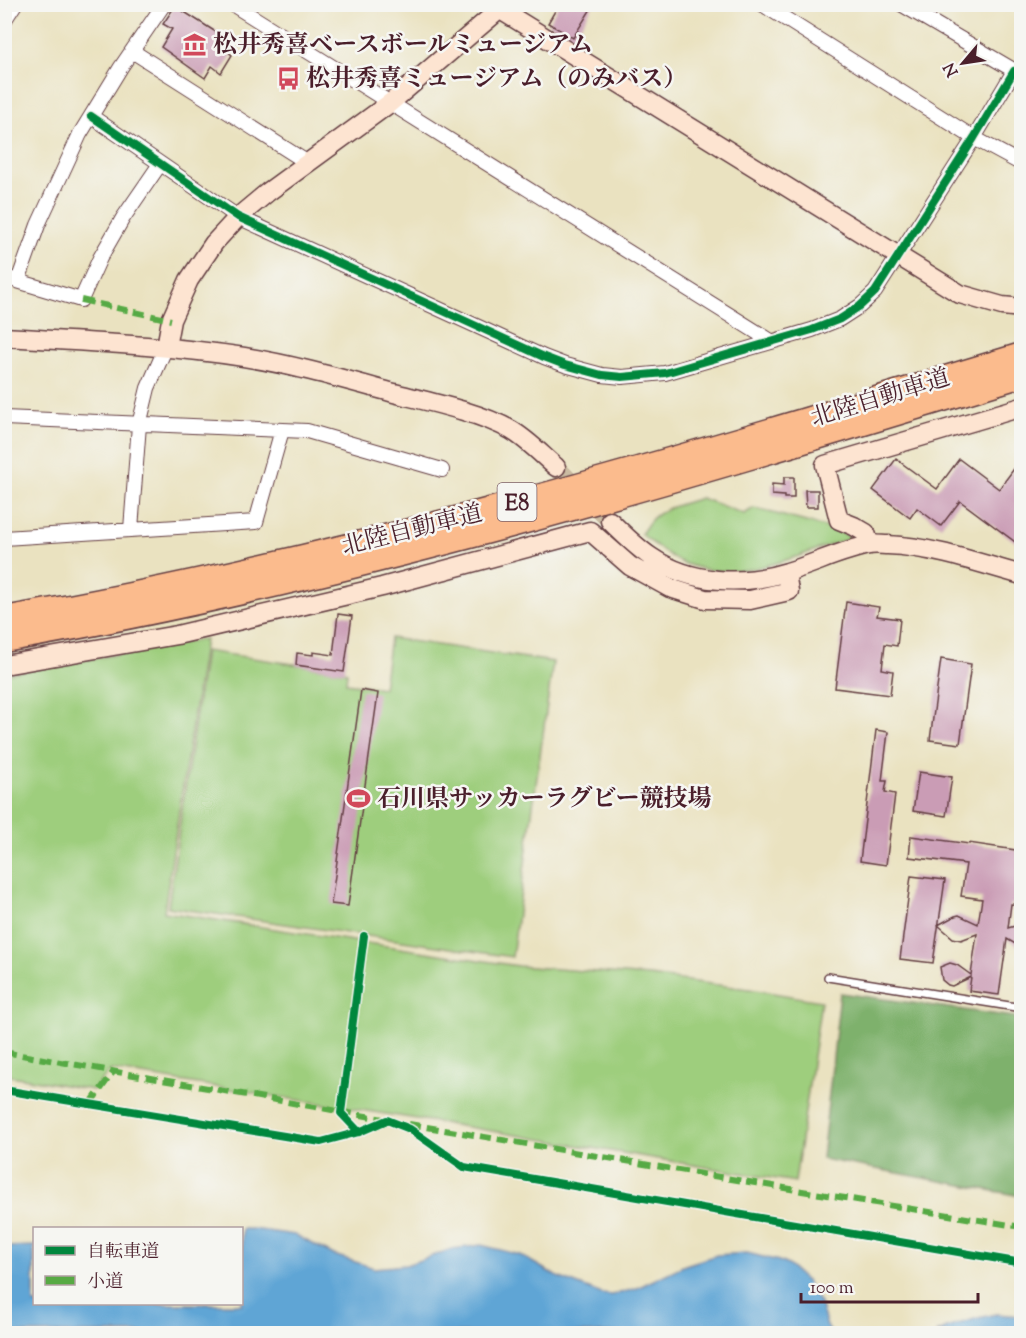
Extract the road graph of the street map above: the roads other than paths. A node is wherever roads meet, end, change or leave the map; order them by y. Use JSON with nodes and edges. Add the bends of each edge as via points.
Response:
{"nodes":[{"id":1,"x":164,"y":4,"type":"edge"},
{"id":2,"x":232,"y":4,"type":"edge"},
{"id":3,"x":762,"y":4,"type":"edge"},
{"id":4,"x":901,"y":4,"type":"edge"},
{"id":5,"x":499,"y":6,"type":"edge"},
{"id":6,"x":132,"y":51,"type":"junction"},
{"id":7,"x":1018,"y":73,"type":"edge"},
{"id":8,"x":390,"y":103,"type":"junction"},
{"id":9,"x":91,"y":117,"type":"junction"},
{"id":10,"x":974,"y":138,"type":"junction"},
{"id":11,"x":308,"y":163,"type":"junction"},
{"id":12,"x":160,"y":164,"type":"junction"},
{"id":13,"x":1022,"y":164,"type":"edge"},
{"id":14,"x":238,"y":217,"type":"junction"},
{"id":15,"x":899,"y":256,"type":"junction"},
{"id":16,"x":4,"y":277,"type":"edge"},
{"id":17,"x":18,"y":281,"type":"junction"},
{"id":18,"x":1022,"y":308,"type":"edge"},
{"id":19,"x":4,"y":337,"type":"edge"},
{"id":20,"x":771,"y":341,"type":"junction"},
{"id":21,"x":166,"y":347,"type":"junction"},
{"id":22,"x":1022,"y":355,"type":"edge"},
{"id":23,"x":1022,"y":375,"type":"edge"},
{"id":24,"x":1022,"y":407,"type":"edge"},
{"id":25,"x":4,"y":418,"type":"edge"},
{"id":26,"x":139,"y":425,"type":"junction"},
{"id":27,"x":282,"y":430,"type":"junction"},
{"id":28,"x":556,"y":467,"type":"tunnel mouth"},
{"id":29,"x":442,"y":470,"type":"dead end"},
{"id":30,"x":610,"y":521,"type":"tunnel mouth"},
{"id":31,"x":131,"y":529,"type":"junction"},
{"id":32,"x":4,"y":538,"type":"edge"},
{"id":33,"x":870,"y":545,"type":"junction"},
{"id":34,"x":786,"y":573,"type":"junction"},
{"id":35,"x":1022,"y":575,"type":"edge"},
{"id":36,"x":4,"y":619,"type":"edge"},
{"id":37,"x":4,"y":640,"type":"edge"},
{"id":38,"x":4,"y":665,"type":"edge"},
{"id":39,"x":828,"y":977,"type":"dead end"},
{"id":40,"x":1022,"y":1008,"type":"edge"}],
"edges":[{"from":1,"to":6,"type":"street"},
{"from":2,"to":8,"type":"street"},
{"from":3,"to":10,"type":"street"},
{"from":4,"to":7,"type":"street"},
{"from":5,"to":8,"type":"street"},
{"from":5,"to":15,"type":"street"},
{"from":6,"to":9,"type":"street"},
{"from":6,"to":11,"type":"street"},
{"from":7,"to":10,"type":"street"},
{"from":8,"to":11,"type":"street"},
{"from":8,"to":20,"type":"street"},
{"from":9,"to":12,"type":"street"},
{"from":9,"to":17,"type":"street","via":[[42,215]]},
{"from":10,"to":13,"type":"street"},
{"from":10,"to":15,"type":"street"},
{"from":11,"to":14,"type":"street"},
{"from":12,"to":14,"type":"street"},
{"from":12,"to":17,"type":"street","via":[[117,228],[81,300]]},
{"from":14,"to":20,"type":"street","via":[[544,357],[584,371],[622,377],[665,373]]},
{"from":14,"to":21,"type":"street","via":[[189,280],[171,320]]},
{"from":15,"to":18,"type":"street","via":[[960,294]]},
{"from":15,"to":20,"type":"street","via":[[875,292],[860,306],[840,319]]},
{"from":16,"to":17,"type":"street"},
{"from":19,"to":21,"type":"street"},
{"from":21,"to":26,"type":"street","via":[[148,388]]},
{"from":21,"to":28,"type":"street","via":[[246,358],[448,407],[510,430]]},
{"from":22,"to":36,"type":"highway","name":"北陸自動車道","number":"E8","via":[[807,420],[416,529],[258,568]]},
{"from":23,"to":37,"type":"highway","name":"北陸自動車道","number":"E8","via":[[521,522],[285,582]]},
{"from":24,"to":33,"type":"street","via":[[825,465],[839,520],[866,533]]},
{"from":25,"to":26,"type":"street"},
{"from":26,"to":27,"type":"street"},
{"from":26,"to":31,"type":"street"},
{"from":27,"to":29,"type":"street","via":[[307,431]]},
{"from":27,"to":31,"type":"street","via":[[256,522]]},
{"from":30,"to":34,"type":"street","via":[[652,558],[697,577],[746,580]]},
{"from":31,"to":32,"type":"street"},
{"from":33,"to":34,"type":"street"},
{"from":33,"to":35,"type":"street","via":[[934,551]]},
{"from":34,"to":38,"type":"street","via":[[789,591],[750,600],[705,599],[670,588],[630,566],[590,531],[382,587],[177,635]]},
{"from":39,"to":40,"type":"lane"}]}
